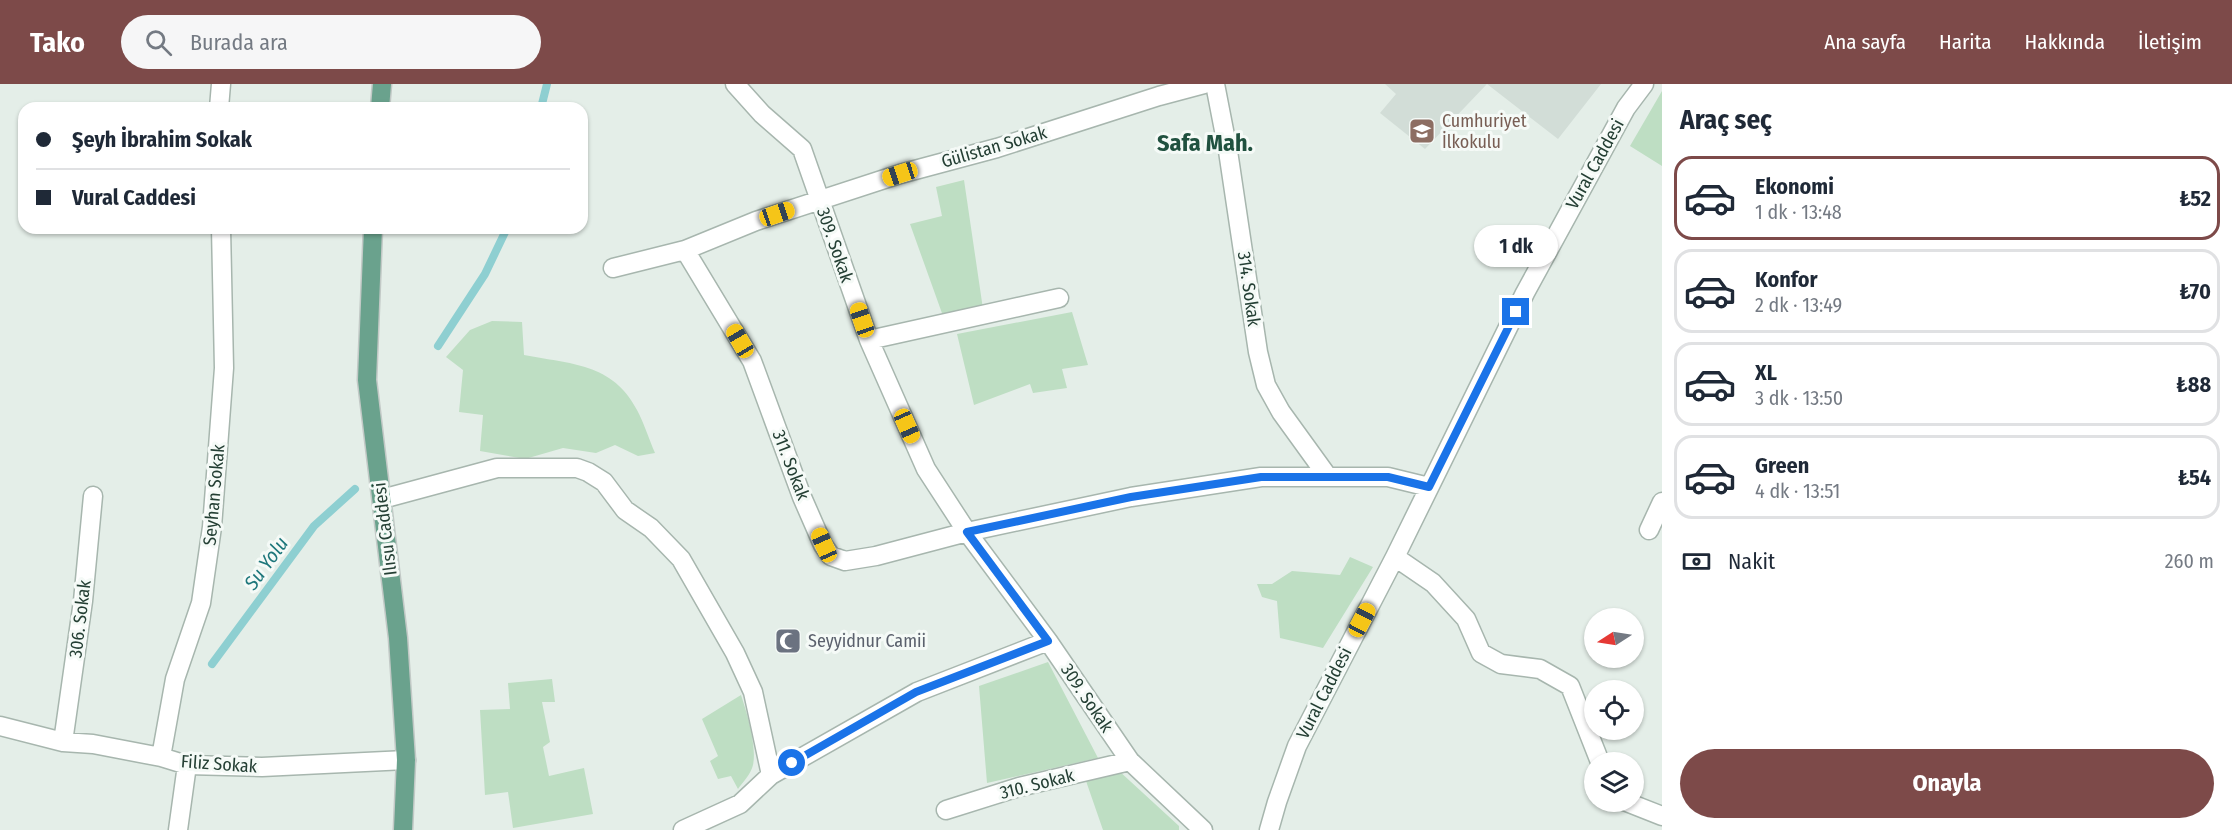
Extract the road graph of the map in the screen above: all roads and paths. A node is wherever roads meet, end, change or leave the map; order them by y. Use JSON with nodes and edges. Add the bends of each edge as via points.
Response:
{"nodes":[{"id":1,"x":221,"y":84,"type":"edge"},
{"id":2,"x":382,"y":84,"type":"edge"},
{"id":3,"x":735,"y":84,"type":"edge"},
{"id":4,"x":1203,"y":84,"type":"edge"},
{"id":5,"x":1215,"y":84,"type":"edge"},
{"id":6,"x":1644,"y":84,"type":"edge"},
{"id":7,"x":220,"y":102,"type":"edge"},
{"id":8,"x":380,"y":102,"type":"edge"},
{"id":9,"x":819,"y":199,"type":"junction"},
{"id":10,"x":221,"y":234,"type":"edge"},
{"id":11,"x":373,"y":234,"type":"edge"},
{"id":12,"x":685,"y":250,"type":"junction"},
{"id":13,"x":614,"y":268,"type":"dead end"},
{"id":14,"x":1059,"y":298,"type":"dead end"},
{"id":15,"x":869,"y":340,"type":"junction"},
{"id":16,"x":1329,"y":477,"type":"junction"},
{"id":17,"x":1429,"y":487,"type":"junction"},
{"id":18,"x":93,"y":496,"type":"dead end"},
{"id":19,"x":382,"y":499,"type":"junction"},
{"id":20,"x":1662,"y":502,"type":"edge"},
{"id":21,"x":1649,"y":530,"type":"dead end"},
{"id":22,"x":967,"y":532,"type":"junction"},
{"id":23,"x":1395,"y":557,"type":"junction"},
{"id":24,"x":1048,"y":641,"type":"junction"},
{"id":25,"x":0,"y":726,"type":"edge"},
{"id":26,"x":63,"y":742,"type":"junction"},
{"id":27,"x":1596,"y":752,"type":"edge"},
{"id":28,"x":161,"y":757,"type":"junction"},
{"id":29,"x":406,"y":760,"type":"junction"},
{"id":30,"x":1130,"y":761,"type":"junction"},
{"id":31,"x":187,"y":765,"type":"junction"},
{"id":32,"x":771,"y":775,"type":"junction"},
{"id":33,"x":1644,"y":809,"type":"edge"},
{"id":34,"x":946,"y":810,"type":"dead end"},
{"id":35,"x":1662,"y":816,"type":"edge"},
{"id":36,"x":178,"y":830,"type":"edge"},
{"id":37,"x":404,"y":830,"type":"edge"},
{"id":38,"x":683,"y":830,"type":"edge"},
{"id":39,"x":1203,"y":830,"type":"edge"},
{"id":40,"x":1269,"y":830,"type":"edge"}],
"edges":[{"from":1,"to":7,"type":"street"},
{"from":2,"to":8,"type":"main road"},
{"from":3,"to":9,"type":"street","name":"309. Sokak","via":[[802,149]]},
{"from":4,"to":9,"type":"street","name":"Gülistan Sokak"},
{"from":5,"to":16,"type":"street","name":"314. Sokak","via":[[1266,386]]},
{"from":6,"to":17,"type":"street","name":"Vural Caddesi","via":[[1615,128],[1525,293]]},
{"from":9,"to":12,"type":"street","name":"Gülistan Sokak"},
{"from":9,"to":15,"type":"street","name":"309. Sokak"},
{"from":10,"to":28,"type":"street","name":"Seyhan Sokak","via":[[224,368],[212,527],[201,603],[175,679]]},
{"from":11,"to":19,"type":"main road","name":"Ilısu Caddesi","via":[[367,380]]},
{"from":12,"to":13,"type":"street","name":"Gülistan Sokak"},
{"from":12,"to":22,"type":"street","name":"311. Sokak","via":[[752,361],[802,497],[831,556],[845,561],[876,556]]},
{"from":14,"to":15,"type":"street"},
{"from":15,"to":22,"type":"street","name":"309. Sokak","via":[[926,469]]},
{"from":16,"to":17,"type":"street","name":"311. Sokak","via":[[1388,477]]},
{"from":16,"to":22,"type":"street","name":"311. Sokak","via":[[1261,477],[1131,497]]},
{"from":17,"to":23,"type":"street","name":"Vural Caddesi"},
{"from":18,"to":26,"type":"street","name":"306. Sokak"},
{"from":19,"to":29,"type":"main road","name":"Ilısu Caddesi","via":[[398,638]]},
{"from":19,"to":32,"type":"street","via":[[497,468],[577,468],[604,482],[624,510],[651,528],[681,559],[735,653],[753,692]]},
{"from":20,"to":21,"type":"street"},
{"from":22,"to":24,"type":"street","name":"309. Sokak"},
{"from":23,"to":27,"type":"street","via":[[1433,583],[1466,619],[1481,653],[1501,664],[1540,669],[1570,686]]},
{"from":23,"to":40,"type":"street","name":"Vural Caddesi","via":[[1297,746]]},
{"from":24,"to":30,"type":"street","name":"309. Sokak"},
{"from":24,"to":32,"type":"street","via":[[916,692]]},
{"from":25,"to":26,"type":"street","name":"Filiz Sokak"},
{"from":26,"to":28,"type":"street","name":"Filiz Sokak"},
{"from":28,"to":31,"type":"street","name":"Filiz Sokak"},
{"from":29,"to":31,"type":"street","name":"Filiz Sokak","via":[[262,767]]},
{"from":29,"to":37,"type":"main road","name":"Ilısu Caddesi"},
{"from":30,"to":34,"type":"street","name":"310. Sokak","via":[[1019,787]]},
{"from":30,"to":39,"type":"street","name":"309. Sokak"},
{"from":31,"to":36,"type":"street"},
{"from":32,"to":38,"type":"street","via":[[740,804]]},
{"from":33,"to":35,"type":"street"}]}
